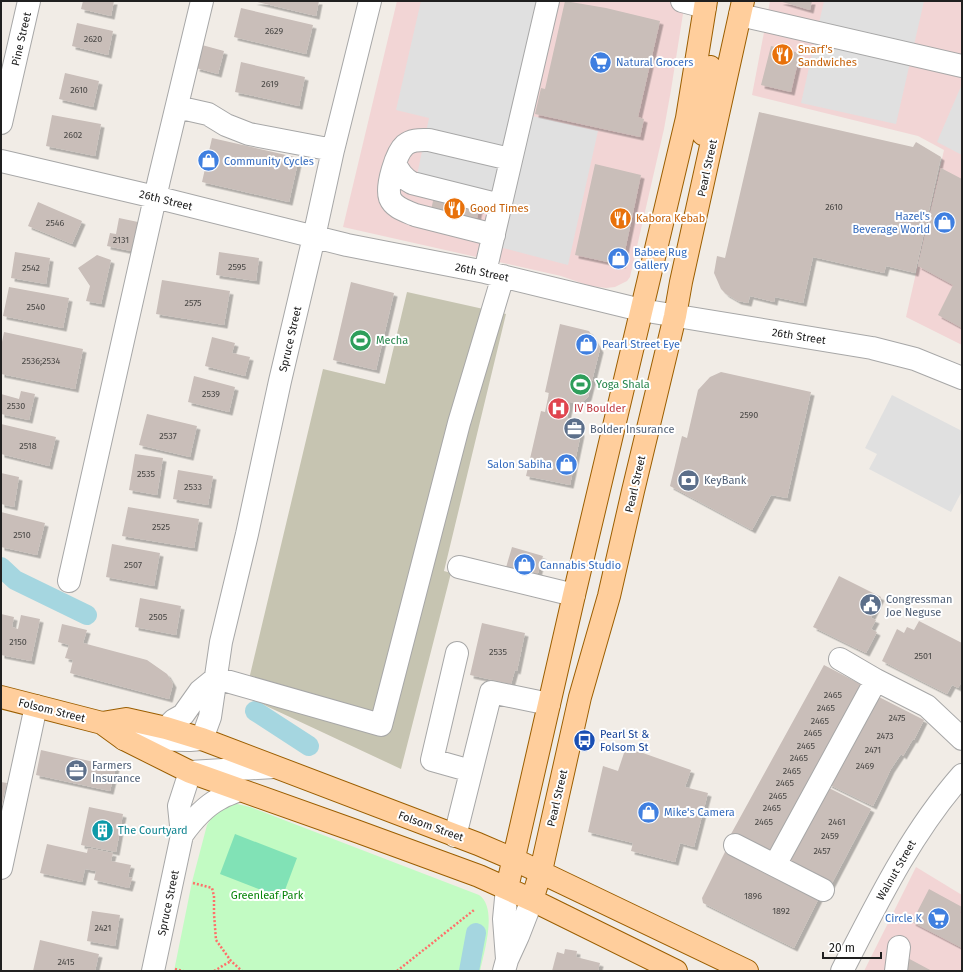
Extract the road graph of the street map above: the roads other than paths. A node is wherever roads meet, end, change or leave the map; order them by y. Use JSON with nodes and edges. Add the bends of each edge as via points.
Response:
{"nodes":[{"id":1,"x":29,"y":1,"type":"edge"},
{"id":2,"x":202,"y":1,"type":"edge"},
{"id":3,"x":370,"y":1,"type":"edge"},
{"id":4,"x":548,"y":1,"type":"edge"},
{"id":5,"x":682,"y":1,"type":"edge"},
{"id":6,"x":706,"y":4,"type":"edge"},
{"id":7,"x":742,"y":8,"type":"edge"},
{"id":8,"x":962,"y":66,"type":"edge"},
{"id":9,"x":177,"y":107,"type":"junction"},
{"id":10,"x":1,"y":123,"type":"edge"},
{"id":11,"x":333,"y":150,"type":"junction"},
{"id":12,"x":510,"y":159,"type":"junction"},
{"id":13,"x":1,"y":161,"type":"edge"},
{"id":14,"x":395,"y":163,"type":"junction"},
{"id":15,"x":704,"y":183,"type":"junction"},
{"id":16,"x":155,"y":197,"type":"junction"},
{"id":17,"x":500,"y":205,"type":"junction"},
{"id":18,"x":494,"y":235,"type":"junction"},
{"id":19,"x":314,"y":237,"type":"junction"},
{"id":20,"x":494,"y":274,"type":"junction"},
{"id":21,"x":641,"y":310,"type":"junction"},
{"id":22,"x":675,"y":316,"type":"junction"},
{"id":23,"x":962,"y":378,"type":"edge"},
{"id":24,"x":591,"y":526,"type":"junction"},
{"id":25,"x":459,"y":567,"type":"dead end"},
{"id":26,"x":69,"y":581,"type":"dead end"},
{"id":27,"x":574,"y":595,"type":"junction"},
{"id":28,"x":457,"y":653,"type":"dead end"},
{"id":29,"x":591,"y":659,"type":"junction"},
{"id":30,"x":840,"y":659,"type":"dead end"},
{"id":31,"x":216,"y":678,"type":"junction"},
{"id":32,"x":876,"y":680,"type":"junction"},
{"id":33,"x":1,"y":698,"type":"edge"},
{"id":34,"x":549,"y":704,"type":"junction"},
{"id":35,"x":36,"y":706,"type":"junction"},
{"id":36,"x":102,"y":723,"type":"junction"},
{"id":37,"x":166,"y":728,"type":"junction"},
{"id":38,"x":202,"y":738,"type":"junction"},
{"id":39,"x":124,"y":739,"type":"junction"},
{"id":40,"x":962,"y":739,"type":"edge"},
{"id":41,"x":274,"y":767,"type":"junction"},
{"id":42,"x":471,"y":771,"type":"junction"},
{"id":43,"x":962,"y":775,"type":"edge"},
{"id":44,"x":187,"y":782,"type":"junction"},
{"id":45,"x":239,"y":790,"type":"junction"},
{"id":46,"x":182,"y":835,"type":"junction"},
{"id":47,"x":455,"y":836,"type":"junction"},
{"id":48,"x":735,"y":845,"type":"dead end"},
{"id":49,"x":513,"y":859,"type":"junction"},
{"id":50,"x":775,"y":865,"type":"junction"},
{"id":51,"x":1,"y":868,"type":"edge"},
{"id":52,"x":541,"y":871,"type":"junction"},
{"id":53,"x":507,"y":888,"type":"junction"},
{"id":54,"x":823,"y":890,"type":"dead end"},
{"id":55,"x":532,"y":900,"type":"junction"},
{"id":56,"x":899,"y":947,"type":"dead end"},
{"id":57,"x":505,"y":966,"type":"edge"},
{"id":58,"x":670,"y":970,"type":"edge"},
{"id":59,"x":153,"y":971,"type":"edge"},
{"id":60,"x":747,"y":971,"type":"edge"},
{"id":61,"x":842,"y":971,"type":"edge"},
{"id":62,"x":896,"y":971,"type":"edge"}],
"edges":[{"from":1,"to":10,"type":"street","name":"Pine Street"},
{"from":2,"to":9,"type":"street"},
{"from":3,"to":11,"type":"street","name":"Spruce Street"},
{"from":4,"to":12,"type":"street"},
{"from":5,"to":6,"type":"street"},
{"from":6,"to":15,"type":"main road","via":[[716,15],[716,23],[703,118]]},
{"from":6,"to":21,"type":"main road","name":"Pearl Street","via":[[687,118]]},
{"from":7,"to":8,"type":"street"},
{"from":7,"to":15,"type":"main road","name":"Pearl Street"},
{"from":9,"to":11,"type":"street","via":[[208,114],[248,134]]},
{"from":9,"to":16,"type":"street"},
{"from":11,"to":19,"type":"street","name":"Spruce Street"},
{"from":12,"to":14,"type":"street","via":[[418,139],[405,145]]},
{"from":12,"to":17,"type":"street"},
{"from":13,"to":16,"type":"street","name":"26th Street"},
{"from":14,"to":17,"type":"street","via":[[405,179],[412,183]]},
{"from":14,"to":18,"type":"street","via":[[389,191],[390,198],[396,205],[416,215]]},
{"from":15,"to":22,"type":"main road","name":"Pearl Street"},
{"from":16,"to":19,"type":"street","name":"26th Street"},
{"from":16,"to":26,"type":"street"},
{"from":17,"to":18,"type":"street"},
{"from":18,"to":20,"type":"street"},
{"from":19,"to":20,"type":"street","name":"26th Street"},
{"from":19,"to":31,"type":"street","name":"Spruce Street"},
{"from":20,"to":21,"type":"street","name":"26th Street"},
{"from":20,"to":31,"type":"street","via":[[461,416],[381,725]]},
{"from":21,"to":22,"type":"street","name":"26th Street"},
{"from":21,"to":24,"type":"main road","name":"Pearl Street"},
{"from":22,"to":23,"type":"street","name":"26th Street","via":[[872,348],[915,359]]},
{"from":22,"to":29,"type":"main road","name":"Pearl Street","via":[[609,596]]},
{"from":24,"to":27,"type":"main road","name":"Pearl Street"},
{"from":24,"to":29,"type":"main road","via":[[592,559],[577,629],[584,655]]},
{"from":25,"to":27,"type":"street"},
{"from":27,"to":34,"type":"main road","name":"Pearl Street"},
{"from":28,"to":42,"type":"street","via":[[432,760]]},
{"from":29,"to":52,"type":"main road","name":"Pearl Street"},
{"from":30,"to":32,"type":"street"},
{"from":31,"to":37,"type":"street","via":[[200,691],[183,715]]},
{"from":31,"to":38,"type":"street","name":"Spruce Street","via":[[210,717]]},
{"from":32,"to":40,"type":"street","via":[[927,706]]},
{"from":32,"to":50,"type":"street"},
{"from":33,"to":35,"type":"main road","name":"Folsom Street"},
{"from":34,"to":42,"type":"street","via":[[491,692]]},
{"from":34,"to":49,"type":"main road","name":"Pearl Street"},
{"from":35,"to":36,"type":"main road","name":"Folsom Street"},
{"from":35,"to":51,"type":"street"},
{"from":36,"to":37,"type":"main road","name":"Folsom Street","via":[[126,719]]},
{"from":36,"to":39,"type":"main road","name":"Folsom Street"},
{"from":37,"to":38,"type":"main road","name":"Folsom Street"},
{"from":38,"to":39,"type":"street"},
{"from":38,"to":41,"type":"main road","name":"Folsom Street"},
{"from":39,"to":44,"type":"main road","name":"Folsom Street"},
{"from":41,"to":44,"type":"street"},
{"from":41,"to":47,"type":"main road","name":"Folsom Street"},
{"from":42,"to":47,"type":"street"},
{"from":43,"to":61,"type":"street","name":"Walnut Street","via":[[922,826]]},
{"from":44,"to":45,"type":"main road","name":"Folsom Street"},
{"from":44,"to":46,"type":"street","name":"Spruce Street","via":[[179,806]]},
{"from":45,"to":46,"type":"street","name":"Spruce Street","via":[[209,806],[194,819]]},
{"from":45,"to":53,"type":"main road","name":"Folsom Street"},
{"from":46,"to":59,"type":"street","name":"Spruce Street"},
{"from":47,"to":49,"type":"main road","name":"Folsom Street"},
{"from":48,"to":50,"type":"street"},
{"from":49,"to":52,"type":"main road","name":"Folsom Street"},
{"from":49,"to":53,"type":"main road","name":"Pearl Street"},
{"from":50,"to":54,"type":"street"},
{"from":52,"to":55,"type":"main road","name":"Pearl Street"},
{"from":52,"to":60,"type":"main road","name":"Folsom Street"},
{"from":53,"to":55,"type":"main road","name":"Folsom Street"},
{"from":53,"to":57,"type":"street","name":"Pearl Street","via":[[504,919]]},
{"from":55,"to":57,"type":"street","name":"Pearl Street"},
{"from":55,"to":58,"type":"main road","name":"Folsom Street"},
{"from":56,"to":62,"type":"street"}]}
